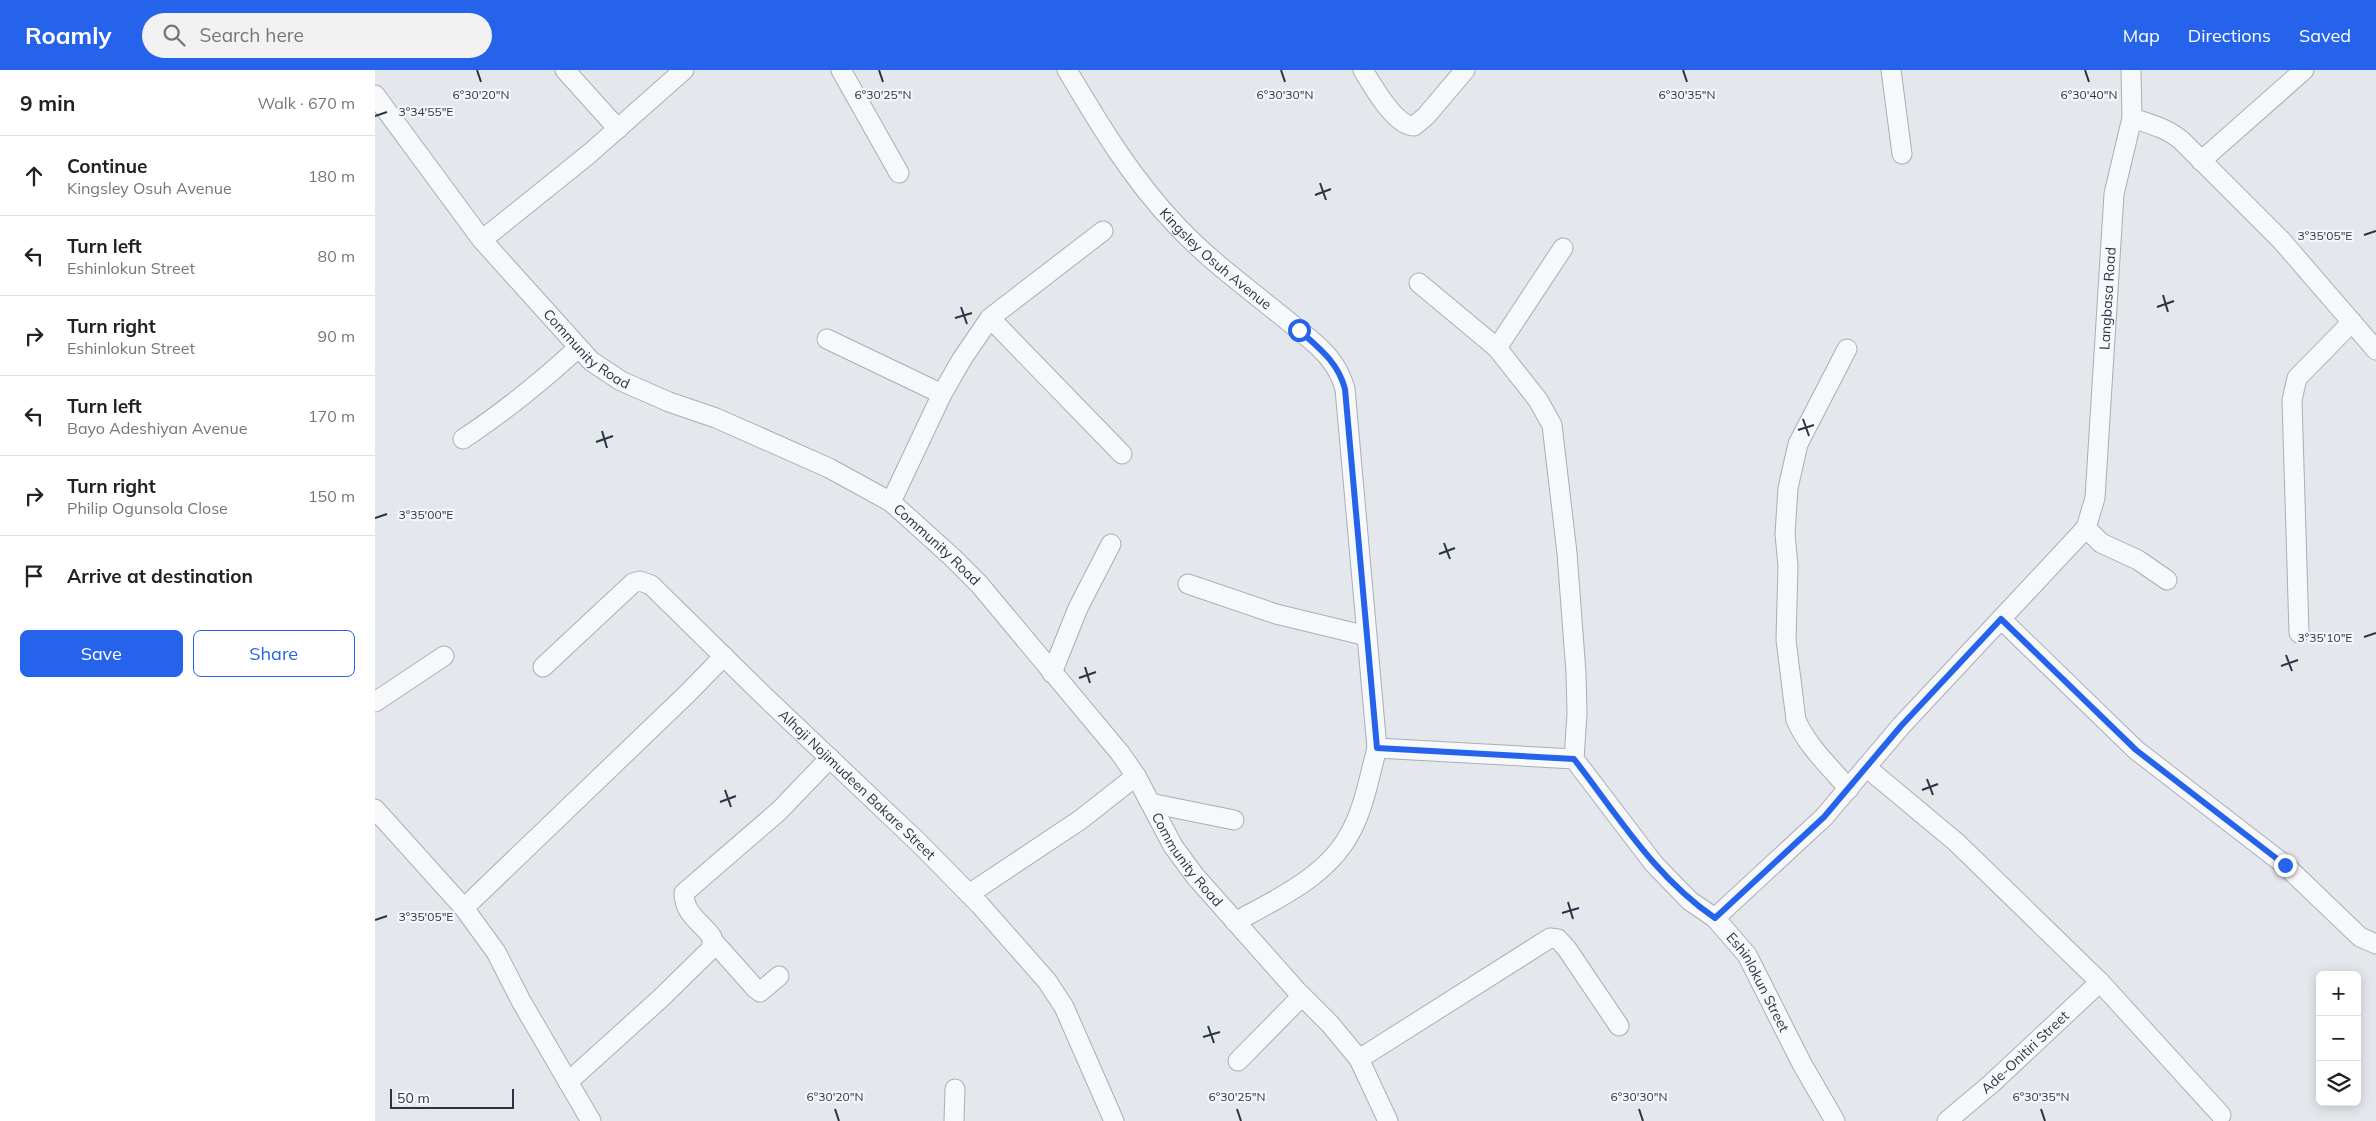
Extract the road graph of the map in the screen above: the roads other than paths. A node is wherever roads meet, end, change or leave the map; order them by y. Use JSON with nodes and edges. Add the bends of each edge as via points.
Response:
{"nodes":[{"id":1,"x":565,"y":70,"type":"edge"},
{"id":2,"x":684,"y":70,"type":"edge"},
{"id":3,"x":841,"y":70,"type":"edge"},
{"id":4,"x":1067,"y":70,"type":"edge"},
{"id":5,"x":1363,"y":70,"type":"edge"},
{"id":6,"x":1465,"y":70,"type":"edge"},
{"id":7,"x":1891,"y":70,"type":"edge"},
{"id":8,"x":2131,"y":70,"type":"edge"},
{"id":9,"x":2304,"y":70,"type":"edge"},
{"id":10,"x":375,"y":95,"type":"edge"},
{"id":11,"x":2132,"y":118,"type":"junction"},
{"id":12,"x":618,"y":129,"type":"junction"},
{"id":13,"x":1902,"y":154,"type":"dead end"},
{"id":14,"x":2201,"y":161,"type":"junction"},
{"id":15,"x":899,"y":173,"type":"dead end"},
{"id":16,"x":1103,"y":231,"type":"dead end"},
{"id":17,"x":482,"y":240,"type":"junction"},
{"id":18,"x":1563,"y":248,"type":"dead end"},
{"id":19,"x":1419,"y":283,"type":"dead end"},
{"id":20,"x":990,"y":318,"type":"junction"},
{"id":21,"x":2352,"y":322,"type":"junction"},
{"id":22,"x":827,"y":339,"type":"dead end"},
{"id":23,"x":579,"y":348,"type":"junction"},
{"id":24,"x":1497,"y":348,"type":"junction"},
{"id":25,"x":1847,"y":349,"type":"dead end"},
{"id":26,"x":2376,"y":350,"type":"edge"},
{"id":27,"x":942,"y":394,"type":"junction"},
{"id":28,"x":463,"y":439,"type":"dead end"},
{"id":29,"x":1122,"y":454,"type":"dead end"},
{"id":30,"x":891,"y":502,"type":"junction"},
{"id":31,"x":2086,"y":528,"type":"junction"},
{"id":32,"x":1111,"y":544,"type":"dead end"},
{"id":33,"x":2167,"y":580,"type":"dead end"},
{"id":34,"x":1188,"y":584,"type":"dead end"},
{"id":35,"x":2001,"y":619,"type":"junction"},
{"id":36,"x":2299,"y":632,"type":"dead end"},
{"id":37,"x":1367,"y":636,"type":"junction"},
{"id":38,"x":444,"y":656,"type":"dead end"},
{"id":39,"x":724,"y":656,"type":"junction"},
{"id":40,"x":543,"y":667,"type":"dead end"},
{"id":41,"x":1052,"y":673,"type":"junction"},
{"id":42,"x":375,"y":702,"type":"edge"},
{"id":43,"x":1377,"y":748,"type":"junction"},
{"id":44,"x":830,"y":758,"type":"junction"},
{"id":45,"x":1574,"y":759,"type":"junction"},
{"id":46,"x":1866,"y":768,"type":"junction"},
{"id":47,"x":1136,"y":776,"type":"junction"},
{"id":48,"x":1849,"y":789,"type":"junction"},
{"id":49,"x":1149,"y":803,"type":"junction"},
{"id":50,"x":375,"y":809,"type":"edge"},
{"id":51,"x":1234,"y":820,"type":"dead end"},
{"id":52,"x":969,"y":894,"type":"junction"},
{"id":53,"x":464,"y":908,"type":"junction"},
{"id":54,"x":1715,"y":918,"type":"junction"},
{"id":55,"x":1235,"y":922,"type":"junction"},
{"id":56,"x":714,"y":942,"type":"junction"},
{"id":57,"x":2376,"y":944,"type":"edge"},
{"id":58,"x":779,"y":976,"type":"dead end"},
{"id":59,"x":2100,"y":982,"type":"junction"},
{"id":60,"x":1302,"y":996,"type":"junction"},
{"id":61,"x":1619,"y":1026,"type":"dead end"},
{"id":62,"x":1359,"y":1059,"type":"junction"},
{"id":63,"x":1238,"y":1061,"type":"dead end"},
{"id":64,"x":568,"y":1082,"type":"junction"},
{"id":65,"x":955,"y":1089,"type":"dead end"},
{"id":66,"x":2221,"y":1115,"type":"dead end"},
{"id":67,"x":591,"y":1121,"type":"edge"},
{"id":68,"x":954,"y":1121,"type":"edge"},
{"id":69,"x":1114,"y":1121,"type":"edge"},
{"id":70,"x":1388,"y":1121,"type":"edge"},
{"id":71,"x":1835,"y":1121,"type":"edge"},
{"id":72,"x":1947,"y":1121,"type":"edge"}],
"edges":[{"from":1,"to":12,"type":"street"},
{"from":2,"to":12,"type":"street"},
{"from":3,"to":15,"type":"street"},
{"from":4,"to":37,"type":"street","name":"Kingsley Osuh Avenue","via":[[1121,157],[1175,225],[1217,265],[1313,342],[1341,374],[1348,408]]},
{"from":5,"to":6,"type":"street","via":[[1396,117],[1403,124],[1414,126]]},
{"from":7,"to":13,"type":"street"},
{"from":8,"to":11,"type":"street","name":"Langbasa Road"},
{"from":9,"to":14,"type":"street"},
{"from":10,"to":17,"type":"street","name":"Community Road"},
{"from":11,"to":14,"type":"street","via":[[2172,133]]},
{"from":11,"to":31,"type":"street","name":"Langbasa Road","via":[[2114,194],[2095,498]]},
{"from":12,"to":17,"type":"street"},
{"from":14,"to":21,"type":"street","via":[[2281,240]]},
{"from":16,"to":20,"type":"street"},
{"from":17,"to":23,"type":"street","name":"Community Road"},
{"from":18,"to":24,"type":"street"},
{"from":19,"to":24,"type":"street"},
{"from":20,"to":27,"type":"street"},
{"from":20,"to":29,"type":"street"},
{"from":21,"to":26,"type":"street"},
{"from":21,"to":36,"type":"street","via":[[2297,378],[2292,400]]},
{"from":22,"to":27,"type":"street"},
{"from":23,"to":28,"type":"street","via":[[540,383]]},
{"from":23,"to":30,"type":"street","name":"Community Road","via":[[621,381],[716,418],[829,468]]},
{"from":24,"to":45,"type":"street","via":[[1548,415],[1555,443],[1576,672]]},
{"from":25,"to":48,"type":"street","via":[[1798,444],[1788,488],[1785,534],[1788,566],[1786,640],[1796,720]]},
{"from":27,"to":30,"type":"street"},
{"from":30,"to":41,"type":"street","name":"Community Road","via":[[979,584]]},
{"from":31,"to":33,"type":"street","via":[[2101,543],[2138,560]]},
{"from":31,"to":35,"type":"street"},
{"from":32,"to":41,"type":"street","via":[[1078,608]]},
{"from":34,"to":37,"type":"street","via":[[1276,614]]},
{"from":35,"to":46,"type":"street","via":[[1914,711]]},
{"from":35,"to":57,"type":"street","via":[[2136,750],[2285,865],[2360,937]]},
{"from":37,"to":43,"type":"street","name":"Kingsley Osuh Avenue"},
{"from":38,"to":42,"type":"street"},
{"from":39,"to":40,"type":"street","name":"Alhaji Nojimudeen Bakare Street","via":[[651,585],[640,581],[628,588]]},
{"from":39,"to":44,"type":"street","name":"Alhaji Nojimudeen Bakare Street"},
{"from":39,"to":53,"type":"street"},
{"from":41,"to":47,"type":"street","name":"Community Road"},
{"from":43,"to":45,"type":"street"},
{"from":43,"to":55,"type":"street","name":"Kingsley Osuh Avenue","via":[[1361,806],[1348,838],[1320,869]]},
{"from":44,"to":52,"type":"street","name":"Alhaji Nojimudeen Bakare Street"},
{"from":44,"to":56,"type":"street","via":[[779,811],[684,893],[685,905]]},
{"from":45,"to":54,"type":"street","name":"Eshinlokun Street","via":[[1654,864],[1690,901]]},
{"from":46,"to":48,"type":"street"},
{"from":46,"to":59,"type":"street","via":[[1956,842]]},
{"from":47,"to":49,"type":"street","name":"Community Road"},
{"from":47,"to":52,"type":"street","via":[[1080,820]]},
{"from":48,"to":54,"type":"street","via":[[1824,817]]},
{"from":49,"to":51,"type":"street"},
{"from":49,"to":55,"type":"street","name":"Community Road","via":[[1173,846]]},
{"from":50,"to":53,"type":"street"},
{"from":52,"to":69,"type":"street","name":"Alhaji Nojimudeen Bakare Street","via":[[1055,993],[1081,1042]]},
{"from":53,"to":64,"type":"street","via":[[496,952]]},
{"from":54,"to":71,"type":"street","name":"Eshinlokun Street","via":[[1747,955]]},
{"from":55,"to":60,"type":"street","name":"Community Road"},
{"from":56,"to":58,"type":"street","via":[[761,992]]},
{"from":56,"to":64,"type":"street","via":[[708,953]]},
{"from":59,"to":66,"type":"street"},
{"from":59,"to":72,"type":"street","name":"Ade-Onitiri Street"},
{"from":60,"to":62,"type":"street","name":"Community Road"},
{"from":60,"to":63,"type":"street"},
{"from":61,"to":62,"type":"street","via":[[1567,949],[1558,939],[1550,938]]},
{"from":62,"to":70,"type":"street","name":"Community Road"},
{"from":64,"to":67,"type":"street"},
{"from":65,"to":68,"type":"street"}]}
